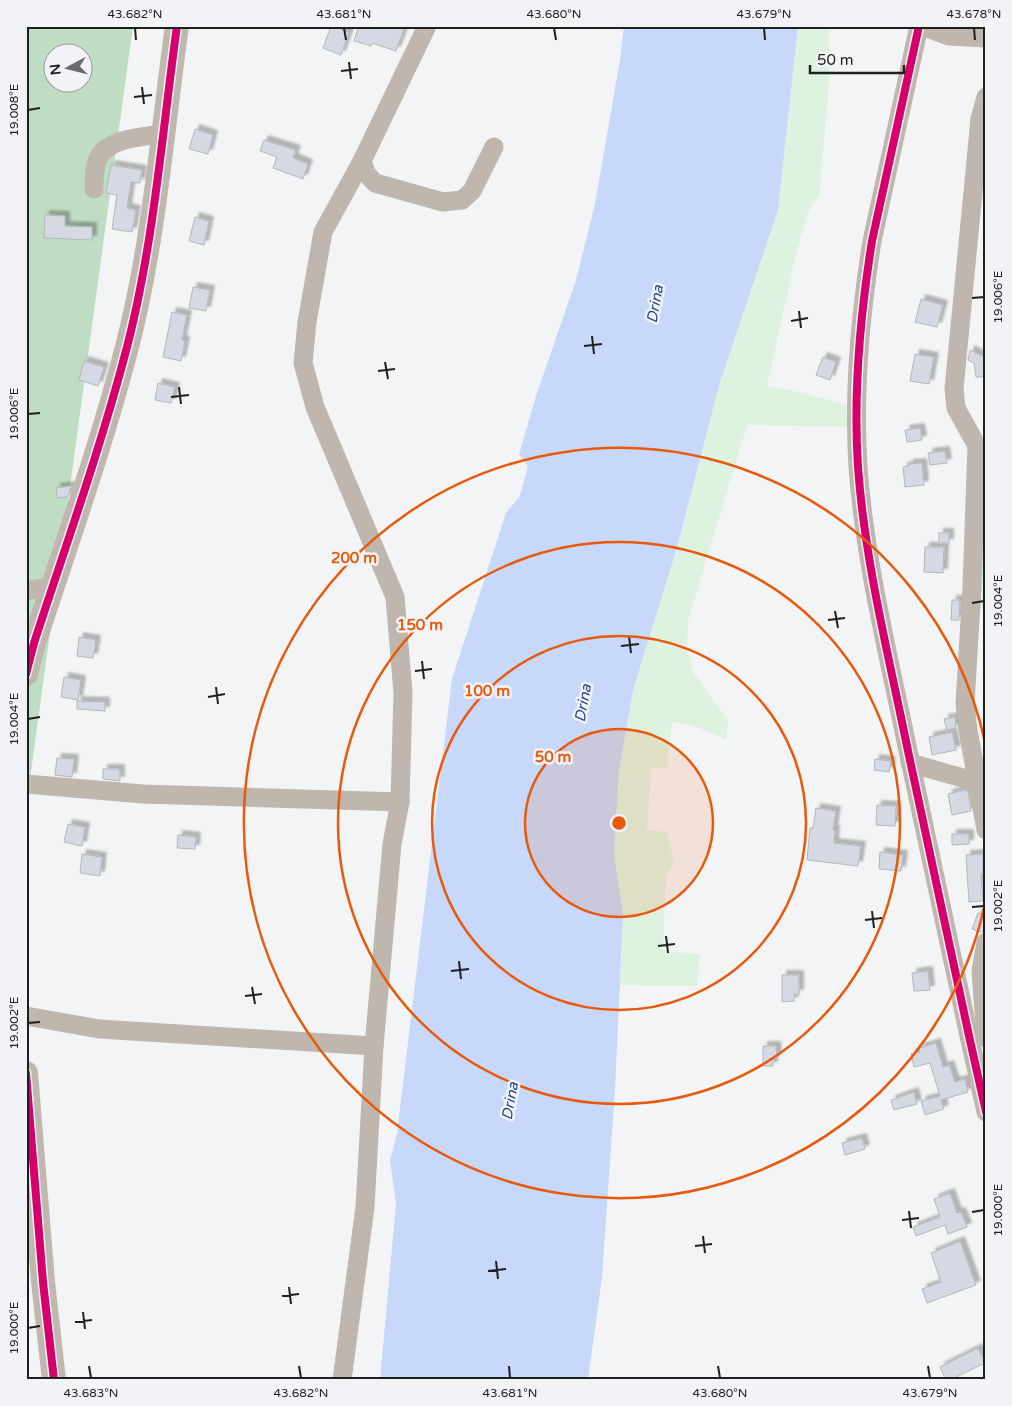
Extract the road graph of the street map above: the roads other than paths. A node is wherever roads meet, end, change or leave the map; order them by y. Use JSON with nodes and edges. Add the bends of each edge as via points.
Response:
{"nodes":[{"id":1,"x":177,"y":26,"type":"edge"},
{"id":2,"x":427,"y":26,"type":"edge"},
{"id":3,"x":920,"y":26,"type":"edge"},
{"id":4,"x":986,"y":38,"type":"edge"},
{"id":5,"x":986,"y":97,"type":"edge"},
{"id":6,"x":163,"y":134,"type":"junction"},
{"id":7,"x":494,"y":147,"type":"dead end"},
{"id":8,"x":362,"y":161,"type":"junction"},
{"id":9,"x":94,"y":189,"type":"dead end"},
{"id":10,"x":52,"y":586,"type":"junction"},
{"id":11,"x":26,"y":591,"type":"edge"},
{"id":12,"x":26,"y":674,"type":"edge"},
{"id":13,"x":910,"y":763,"type":"junction"},
{"id":14,"x":977,"y":782,"type":"junction"},
{"id":15,"x":26,"y":784,"type":"edge"},
{"id":16,"x":400,"y":802,"type":"junction"},
{"id":17,"x":986,"y":830,"type":"edge"},
{"id":18,"x":986,"y":942,"type":"edge"},
{"id":19,"x":26,"y":1016,"type":"edge"},
{"id":20,"x":986,"y":1038,"type":"edge"},
{"id":21,"x":374,"y":1046,"type":"junction"},
{"id":22,"x":26,"y":1073,"type":"edge"},
{"id":23,"x":986,"y":1112,"type":"edge"},
{"id":24,"x":33,"y":1245,"type":"edge"},
{"id":25,"x":54,"y":1380,"type":"edge"},
{"id":26,"x":342,"y":1380,"type":"edge"}],
"edges":[{"from":1,"to":6,"type":"main road"},
{"from":2,"to":8,"type":"street"},
{"from":3,"to":4,"type":"street","via":[[949,36]]},
{"from":3,"to":13,"type":"street","via":[[872,241],[858,341],[856,388],[858,468],[865,529]]},
{"from":5,"to":14,"type":"street","via":[[980,119],[954,389],[956,408],[977,446],[965,704]]},
{"from":6,"to":9,"type":"street","via":[[125,141],[101,152],[95,168]]},
{"from":6,"to":10,"type":"main road","via":[[152,218],[127,347]]},
{"from":7,"to":8,"type":"street","via":[[472,191],[462,200],[443,202],[375,183],[366,173]]},
{"from":8,"to":16,"type":"street","via":[[323,232],[303,362],[315,407],[395,597],[403,693]]},
{"from":10,"to":11,"type":"street"},
{"from":10,"to":12,"type":"main road"},
{"from":13,"to":14,"type":"street"},
{"from":13,"to":23,"type":"street"},
{"from":14,"to":17,"type":"street"},
{"from":15,"to":16,"type":"street","via":[[143,794]]},
{"from":16,"to":21,"type":"street","via":[[392,844]]},
{"from":18,"to":20,"type":"street","via":[[981,971]]},
{"from":19,"to":21,"type":"street","via":[[99,1029]]},
{"from":21,"to":26,"type":"street","via":[[365,1207]]},
{"from":22,"to":24,"type":"main road"},
{"from":24,"to":25,"type":"main road"}]}
